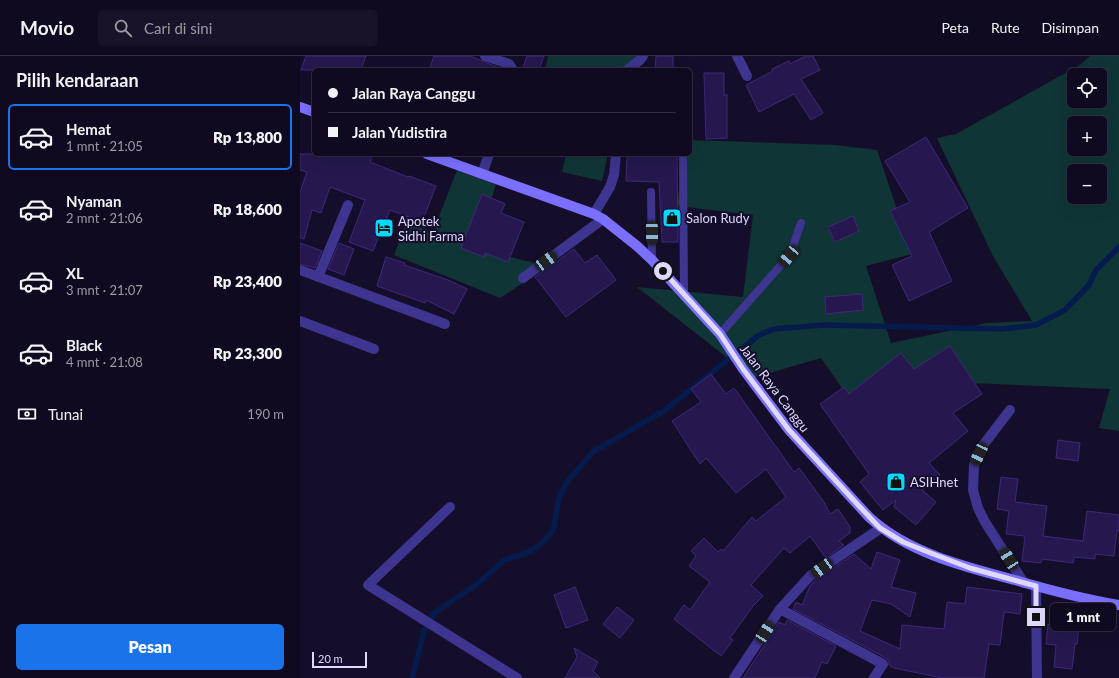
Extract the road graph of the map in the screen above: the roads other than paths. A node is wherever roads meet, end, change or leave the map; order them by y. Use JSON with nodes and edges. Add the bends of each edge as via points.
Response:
{"nodes":[{"id":1,"x":485,"y":56,"type":"edge"},
{"id":2,"x":643,"y":56,"type":"edge"},
{"id":3,"x":737,"y":56,"type":"edge"},
{"id":4,"x":512,"y":68,"type":"edge"},
{"id":5,"x":630,"y":68,"type":"edge"},
{"id":6,"x":747,"y":76,"type":"dead end"},
{"id":7,"x":300,"y":107,"type":"edge"},
{"id":8,"x":312,"y":111,"type":"edge"},
{"id":9,"x":432,"y":156,"type":"edge"},
{"id":10,"x":488,"y":156,"type":"edge"},
{"id":11,"x":616,"y":156,"type":"edge"},
{"id":12,"x":683,"y":156,"type":"edge"},
{"id":13,"x":482,"y":174,"type":"junction"},
{"id":14,"x":651,"y":192,"type":"dead end"},
{"id":15,"x":348,"y":204,"type":"dead end"},
{"id":16,"x":594,"y":214,"type":"junction"},
{"id":17,"x":603,"y":219,"type":"junction"},
{"id":18,"x":801,"y":224,"type":"dead end"},
{"id":19,"x":652,"y":260,"type":"junction"},
{"id":20,"x":300,"y":270,"type":"edge"},
{"id":21,"x":318,"y":277,"type":"junction"},
{"id":22,"x":523,"y":278,"type":"dead end"},
{"id":23,"x":684,"y":294,"type":"junction"},
{"id":24,"x":300,"y":321,"type":"edge"},
{"id":25,"x":445,"y":324,"type":"dead end"},
{"id":26,"x":720,"y":334,"type":"junction"},
{"id":27,"x":374,"y":349,"type":"dead end"},
{"id":28,"x":1010,"y":410,"type":"dead end"},
{"id":29,"x":450,"y":507,"type":"dead end"},
{"id":30,"x":880,"y":528,"type":"junction"},
{"id":31,"x":1024,"y":583,"type":"junction"},
{"id":32,"x":1036,"y":586,"type":"junction"},
{"id":33,"x":1119,"y":606,"type":"edge"},
{"id":34,"x":780,"y":609,"type":"junction"},
{"id":35,"x":517,"y":678,"type":"edge"},
{"id":36,"x":734,"y":678,"type":"edge"},
{"id":37,"x":874,"y":678,"type":"edge"},
{"id":38,"x":1037,"y":678,"type":"edge"}],
"edges":[{"from":1,"to":4,"type":"street","via":[[509,64]]},
{"from":2,"to":5,"type":"street"},
{"from":3,"to":6,"type":"street"},
{"from":7,"to":8,"type":"main road"},
{"from":9,"to":13,"type":"main road","name":"Jalan Raya Canggu"},
{"from":10,"to":13,"type":"street"},
{"from":11,"to":16,"type":"street","via":[[610,187]]},
{"from":12,"to":23,"type":"lane"},
{"from":13,"to":16,"type":"main road","name":"Jalan Raya Canggu"},
{"from":14,"to":19,"type":"lane"},
{"from":15,"to":21,"type":"street"},
{"from":16,"to":17,"type":"main road","name":"Jalan Raya Canggu"},
{"from":17,"to":19,"type":"main road","name":"Jalan Raya Canggu"},
{"from":17,"to":22,"type":"street"},
{"from":18,"to":26,"type":"lane","via":[[789,256]]},
{"from":19,"to":23,"type":"main road","name":"Jalan Raya Canggu"},
{"from":20,"to":21,"type":"street"},
{"from":21,"to":25,"type":"street"},
{"from":23,"to":26,"type":"main road","name":"Jalan Raya Canggu"},
{"from":24,"to":27,"type":"street"},
{"from":26,"to":30,"type":"main road","name":"Jalan Raya Canggu","via":[[789,430]]},
{"from":28,"to":31,"type":"street","via":[[984,444],[974,465],[973,490],[985,522]]},
{"from":29,"to":35,"type":"street","via":[[368,585]]},
{"from":30,"to":31,"type":"main road","name":"Jalan Raya Canggu","via":[[903,542],[928,552],[970,568]]},
{"from":30,"to":34,"type":"street","via":[[810,576]]},
{"from":31,"to":32,"type":"main road","name":"Jalan Raya Canggu"},
{"from":32,"to":33,"type":"main road","name":"Jalan Raya Canggu"},
{"from":32,"to":38,"type":"street"},
{"from":34,"to":36,"type":"street"},
{"from":34,"to":37,"type":"street","via":[[883,664]]}]}
